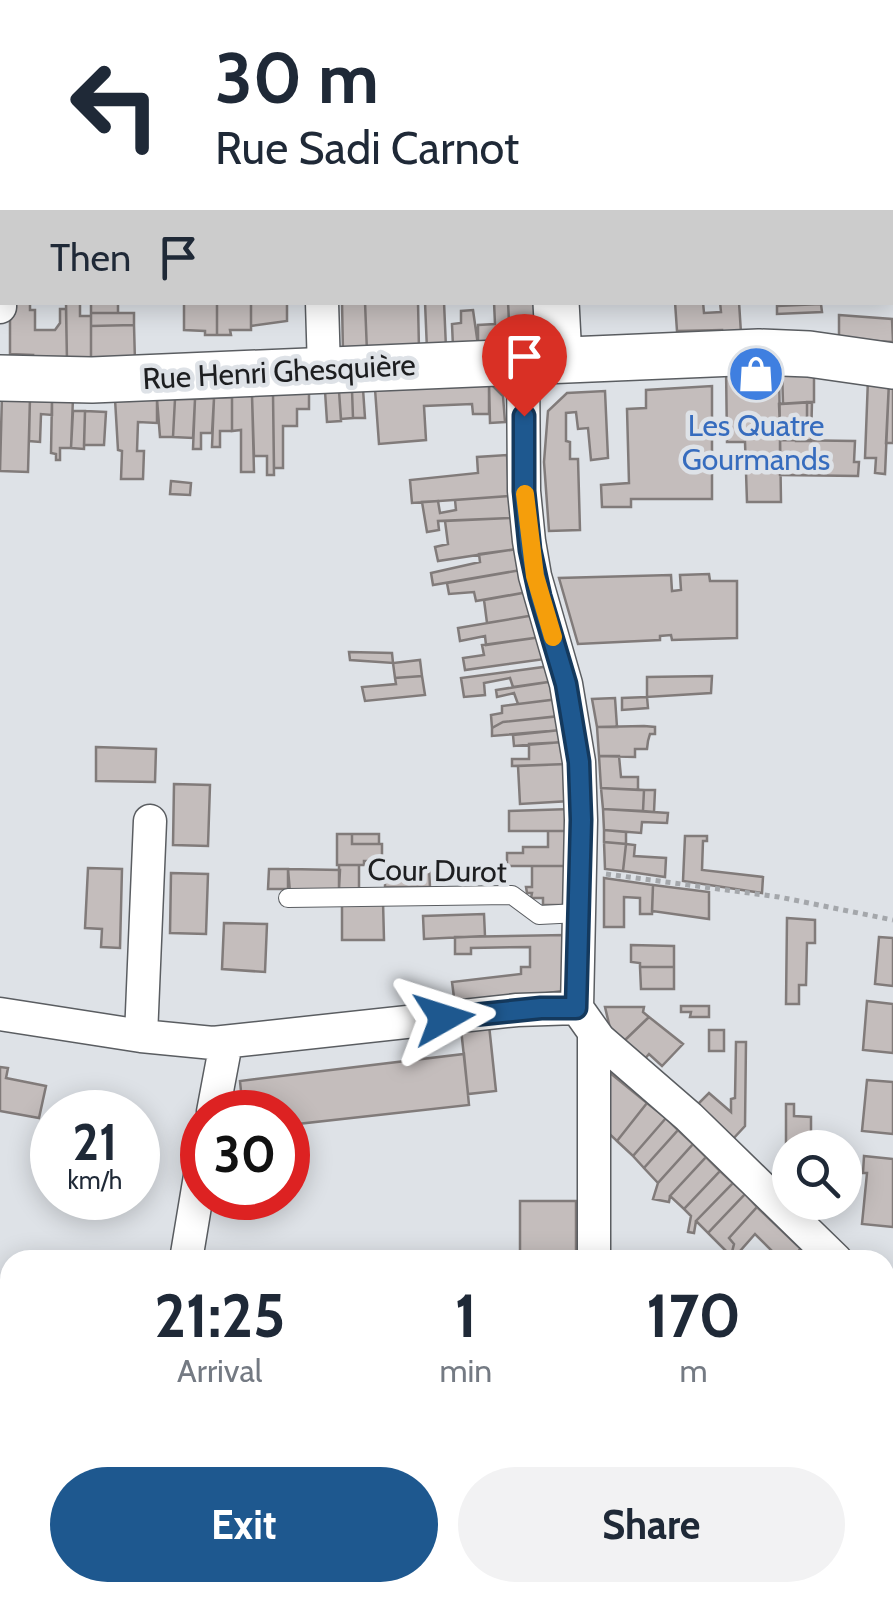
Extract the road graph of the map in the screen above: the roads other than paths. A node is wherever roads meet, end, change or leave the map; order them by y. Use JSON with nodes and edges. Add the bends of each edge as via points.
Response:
{"nodes":[{"id":1,"x":322,"y":305,"type":"edge"},
{"id":2,"x":555,"y":305,"type":"edge"},
{"id":3,"x":541,"y":360,"type":"junction"},
{"id":4,"x":893,"y":366,"type":"edge"},
{"id":5,"x":324,"y":370,"type":"junction"},
{"id":6,"x":0,"y":378,"type":"edge"},
{"id":7,"x":150,"y":822,"type":"dead end"},
{"id":8,"x":288,"y":898,"type":"dead end"},
{"id":9,"x":579,"y":913,"type":"junction"},
{"id":10,"x":0,"y":1014,"type":"edge"},
{"id":11,"x":585,"y":1021,"type":"junction"},
{"id":12,"x":141,"y":1036,"type":"junction"},
{"id":13,"x":226,"y":1043,"type":"junction"},
{"id":14,"x":216,"y":1090,"type":"edge"},
{"id":15,"x":193,"y":1220,"type":"edge"},
{"id":16,"x":188,"y":1250,"type":"edge"},
{"id":17,"x":594,"y":1250,"type":"edge"},
{"id":18,"x":826,"y":1250,"type":"edge"}],
"edges":[{"from":1,"to":5,"type":"street"},
{"from":2,"to":3,"type":"street"},
{"from":3,"to":4,"type":"street","name":"Rue Henri Ghesquière","via":[[786,352]]},
{"from":3,"to":5,"type":"street","name":"Rue Henri Ghesquière"},
{"from":3,"to":9,"type":"street","via":[[528,530],[575,737]]},
{"from":5,"to":6,"type":"street","name":"Rue Henri Ghesquière"},
{"from":7,"to":12,"type":"street"},
{"from":8,"to":9,"type":"lane","name":"Cour Durot","via":[[512,895],[539,914]]},
{"from":9,"to":11,"type":"street"},
{"from":10,"to":12,"type":"street"},
{"from":11,"to":13,"type":"street","via":[[517,1010]]},
{"from":11,"to":17,"type":"street"},
{"from":11,"to":18,"type":"street"},
{"from":12,"to":13,"type":"street"},
{"from":13,"to":14,"type":"street"},
{"from":15,"to":16,"type":"street"}]}
